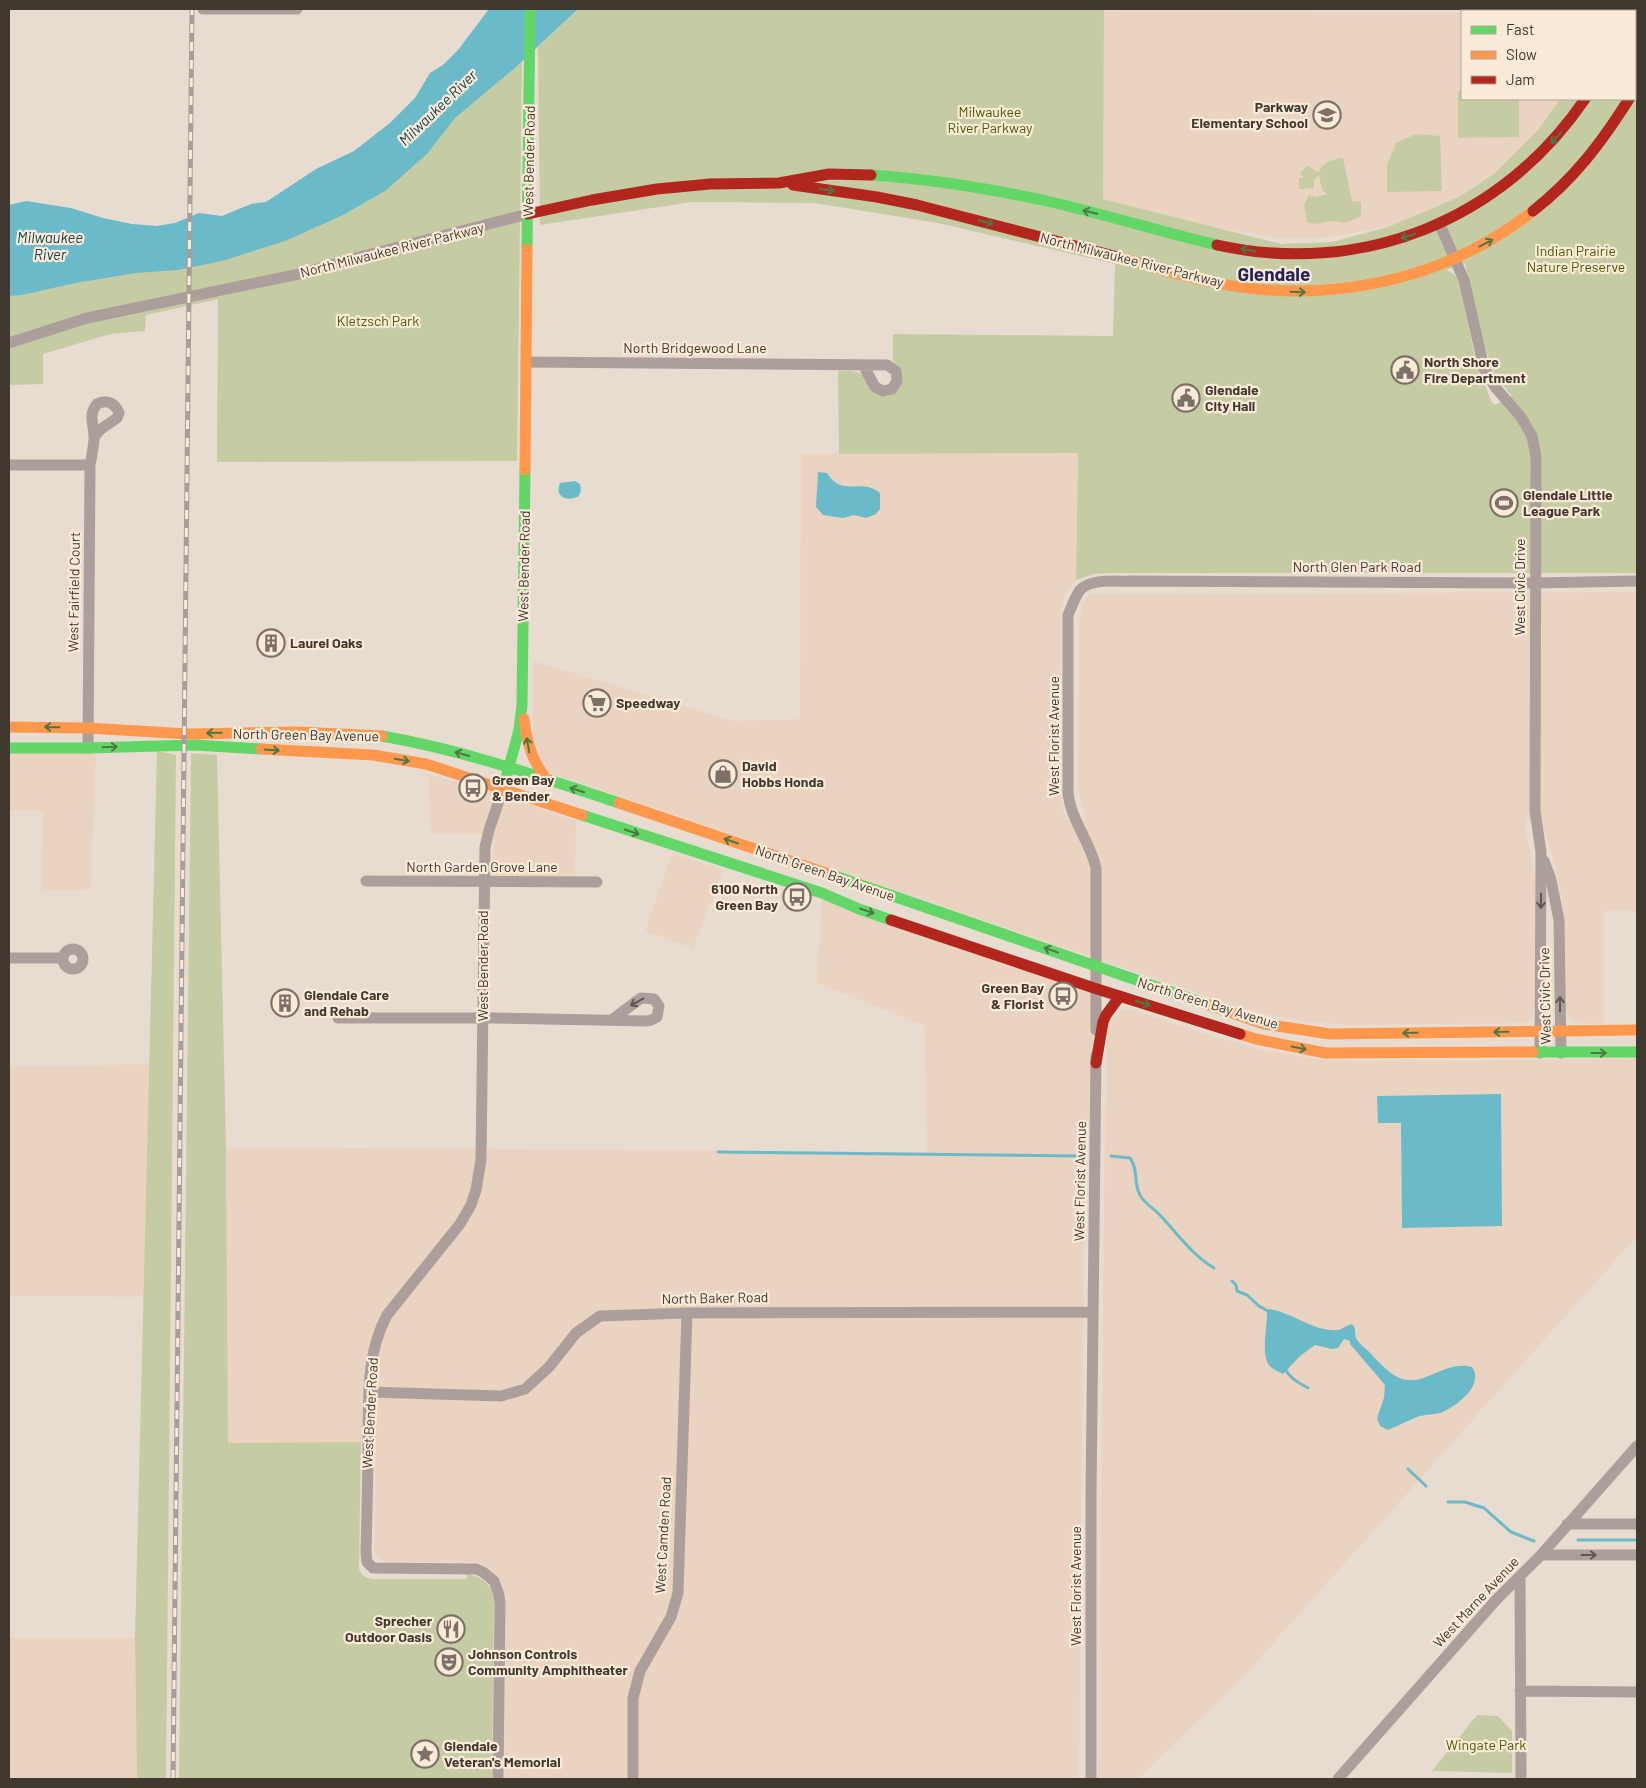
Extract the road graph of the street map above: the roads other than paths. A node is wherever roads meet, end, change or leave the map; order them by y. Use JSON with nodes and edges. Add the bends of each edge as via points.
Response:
{"nodes":[{"id":1,"x":204,"y":9,"type":"edge"},
{"id":2,"x":297,"y":9,"type":"edge"},
{"id":3,"x":530,"y":9,"type":"edge"},
{"id":4,"x":1584,"y":100,"type":"edge"},
{"id":5,"x":1628,"y":100,"type":"edge"},
{"id":6,"x":779,"y":183,"type":"junction"},
{"id":7,"x":528,"y":214,"type":"junction"},
{"id":8,"x":1440,"y":225,"type":"junction"},
{"id":9,"x":1456,"y":259,"type":"junction"},
{"id":10,"x":9,"y":343,"type":"edge"},
{"id":11,"x":526,"y":362,"type":"junction"},
{"id":12,"x":863,"y":365,"type":"dead end"},
{"id":13,"x":94,"y":437,"type":"dead end"},
{"id":14,"x":90,"y":464,"type":"junction"},
{"id":15,"x":9,"y":465,"type":"edge"},
{"id":16,"x":1637,"y":581,"type":"edge"},
{"id":17,"x":1535,"y":582,"type":"junction"},
{"id":18,"x":1080,"y":590,"type":"joint"},
{"id":19,"x":522,"y":705,"type":"junction"},
{"id":20,"x":9,"y":727,"type":"edge"},
{"id":21,"x":88,"y":728,"type":"junction"},
{"id":22,"x":9,"y":748,"type":"edge"},
{"id":23,"x":88,"y":748,"type":"junction"},
{"id":24,"x":509,"y":768,"type":"junction"},
{"id":25,"x":547,"y":780,"type":"junction"},
{"id":26,"x":503,"y":789,"type":"junction"},
{"id":27,"x":1541,"y":852,"type":"junction"},
{"id":28,"x":366,"y":882,"type":"dead end"},
{"id":29,"x":484,"y":882,"type":"junction"},
{"id":30,"x":597,"y":882,"type":"dead end"},
{"id":31,"x":989,"y":928,"type":"junction"},
{"id":32,"x":1008,"y":935,"type":"junction"},
{"id":33,"x":982,"y":950,"type":"junction"},
{"id":34,"x":1001,"y":956,"type":"junction"},
{"id":35,"x":9,"y":958,"type":"edge"},
{"id":36,"x":63,"y":958,"type":"dead end"},
{"id":37,"x":1096,"y":967,"type":"junction"},
{"id":38,"x":1097,"y":989,"type":"junction"},
{"id":39,"x":1120,"y":996,"type":"junction"},
{"id":40,"x":338,"y":1018,"type":"dead end"},
{"id":41,"x":483,"y":1018,"type":"junction"},
{"id":42,"x":613,"y":1019,"type":"dead end"},
{"id":43,"x":1560,"y":1030,"type":"junction"},
{"id":44,"x":1637,"y":1030,"type":"edge"},
{"id":45,"x":1540,"y":1031,"type":"junction"},
{"id":46,"x":1637,"y":1052,"type":"edge"},
{"id":47,"x":1540,"y":1053,"type":"junction"},
{"id":48,"x":1561,"y":1053,"type":"junction"},
{"id":49,"x":1096,"y":1063,"type":"junction"},
{"id":50,"x":1093,"y":1312,"type":"junction"},
{"id":51,"x":686,"y":1313,"type":"junction"},
{"id":52,"x":369,"y":1392,"type":"junction"},
{"id":53,"x":1637,"y":1446,"type":"edge"},
{"id":54,"x":1567,"y":1524,"type":"junction"},
{"id":55,"x":1637,"y":1524,"type":"edge"},
{"id":56,"x":1541,"y":1555,"type":"junction"},
{"id":57,"x":1637,"y":1555,"type":"edge"},
{"id":58,"x":1520,"y":1577,"type":"junction"},
{"id":59,"x":1520,"y":1691,"type":"junction"},
{"id":60,"x":1637,"y":1692,"type":"edge"},
{"id":61,"x":498,"y":1779,"type":"edge"},
{"id":62,"x":633,"y":1779,"type":"edge"},
{"id":63,"x":1091,"y":1779,"type":"edge"},
{"id":64,"x":1338,"y":1779,"type":"edge"},
{"id":65,"x":1521,"y":1779,"type":"edge"}],
"edges":[{"from":1,"to":2,"type":"street"},
{"from":3,"to":7,"type":"main road","name":"West Bender Road"},
{"from":4,"to":8,"type":"main road","name":"North Milwaukee River Parkway","one_way":true,"via":[[1537,159],[1486,200]]},
{"from":9,"to":5,"type":"main road","name":"North Milwaukee River Parkway","one_way":true,"via":[[1502,234],[1562,188],[1598,147]]},
{"from":6,"to":7,"type":"main road","name":"North Milwaukee River Parkway","via":[[699,185],[658,190]]},
{"from":8,"to":6,"type":"main road","name":"North Milwaukee River Parkway","one_way":true,"via":[[1350,251],[1296,255],[1226,246],[1029,196],[970,186],[829,174]]},
{"from":6,"to":9,"type":"main road","name":"North Milwaukee River Parkway","one_way":true,"via":[[924,206],[1204,280],[1249,288],[1313,292],[1358,288],[1400,279]]},
{"from":7,"to":10,"type":"street","name":"North Milwaukee River Parkway","via":[[304,273],[87,318]]},
{"from":7,"to":11,"type":"main road","name":"West Bender Road"},
{"from":8,"to":9,"type":"street","name":"West Civic Drive"},
{"from":9,"to":17,"type":"street","name":"West Civic Drive","via":[[1464,280],[1484,368],[1495,387],[1522,416],[1532,436],[1536,457]]},
{"from":11,"to":12,"type":"street","name":"North Bridgewood Lane"},
{"from":11,"to":19,"type":"main road","name":"West Bender Road"},
{"from":13,"to":14,"type":"street","name":"West Fairfield Court"},
{"from":14,"to":15,"type":"street"},
{"from":14,"to":21,"type":"street","name":"West Fairfield Court"},
{"from":16,"to":17,"type":"street","name":"North Glen Park Road"},
{"from":17,"to":18,"type":"street","name":"North Glen Park Road","via":[[1132,581],[1096,582]]},
{"from":17,"to":27,"type":"street","name":"West Civic Drive","via":[[1535,811]]},
{"from":18,"to":37,"type":"street","name":"West Florist Avenue","via":[[1068,615],[1068,792],[1071,808],[1096,868]]},
{"from":19,"to":24,"type":"main road","name":"West Bender Road"},
{"from":25,"to":19,"type":"main road","one_way":true,"via":[[529,751]]},
{"from":21,"to":20,"type":"main road","name":"North Green Bay Avenue","one_way":true},
{"from":21,"to":23,"type":"street","name":"West Fairfield Court"},
{"from":24,"to":21,"type":"main road","name":"North Green Bay Avenue","one_way":true,"via":[[424,743],[374,734],[188,734]]},
{"from":22,"to":23,"type":"main road","name":"North Green Bay Avenue"},
{"from":23,"to":26,"type":"main road","name":"North Green Bay Avenue","one_way":true,"via":[[195,744],[372,755],[426,764]]},
{"from":24,"to":25,"type":"main road","name":"North Green Bay Avenue"},
{"from":24,"to":26,"type":"main road","name":"West Bender Road"},
{"from":31,"to":25,"type":"main road","name":"North Green Bay Avenue","one_way":true},
{"from":26,"to":29,"type":"street","name":"West Bender Road","via":[[485,847]]},
{"from":26,"to":33,"type":"main road","name":"North Green Bay Avenue","one_way":true},
{"from":43,"to":27,"type":"street","name":"West Civic Drive","one_way":true,"via":[[1559,920],[1551,880]]},
{"from":27,"to":45,"type":"street","name":"West Civic Drive","one_way":true},
{"from":28,"to":29,"type":"street","name":"North Garden Grove Lane"},
{"from":29,"to":30,"type":"street","name":"North Garden Grove Lane"},
{"from":29,"to":41,"type":"street","name":"West Bender Road"},
{"from":31,"to":32,"type":"main road","name":"North Green Bay Avenue"},
{"from":31,"to":33,"type":"main road"},
{"from":32,"to":34,"type":"main road"},
{"from":37,"to":32,"type":"main road","name":"North Green Bay Avenue","one_way":true},
{"from":33,"to":34,"type":"main road","name":"North Green Bay Avenue"},
{"from":34,"to":38,"type":"main road","name":"North Green Bay Avenue"},
{"from":35,"to":36,"type":"street"},
{"from":37,"to":38,"type":"street","name":"West Florist Avenue"},
{"from":45,"to":37,"type":"main road","name":"North Green Bay Avenue","one_way":true,"via":[[1330,1034],[1264,1024]]},
{"from":38,"to":39,"type":"main road","name":"North Green Bay Avenue"},
{"from":38,"to":49,"type":"street","name":"West Florist Avenue"},
{"from":39,"to":47,"type":"main road","name":"North Green Bay Avenue","one_way":true,"via":[[1256,1039],[1325,1053]]},
{"from":39,"to":49,"type":"main road","via":[[1103,1022]]},
{"from":40,"to":41,"type":"street"},
{"from":41,"to":42,"type":"street"},
{"from":41,"to":52,"type":"street","name":"West Bender Road","via":[[481,1160],[476,1190],[460,1224],[387,1315],[374,1348]]},
{"from":43,"to":44,"type":"main road","name":"North Green Bay Avenue"},
{"from":43,"to":45,"type":"main road","name":"North Green Bay Avenue"},
{"from":43,"to":48,"type":"street","name":"West Civic Drive"},
{"from":45,"to":47,"type":"street","name":"West Civic Drive"},
{"from":48,"to":46,"type":"main road","name":"North Green Bay Avenue","one_way":true},
{"from":47,"to":48,"type":"main road","name":"North Green Bay Avenue"},
{"from":49,"to":50,"type":"street","name":"West Florist Avenue"},
{"from":50,"to":51,"type":"street","name":"North Baker Road"},
{"from":50,"to":63,"type":"street","name":"West Florist Avenue"},
{"from":51,"to":52,"type":"street","name":"North Baker Road","via":[[600,1316],[576,1333],[549,1367],[525,1389],[501,1396]]},
{"from":51,"to":62,"type":"street","name":"West Camden Road","via":[[678,1593],[671,1617],[640,1671],[635,1689]]},
{"from":52,"to":61,"type":"street","name":"West Bender Road","via":[[367,1562],[378,1568],[476,1569],[488,1576],[497,1588],[500,1603]]},
{"from":53,"to":54,"type":"street","name":"West Marne Avenue"},
{"from":54,"to":55,"type":"street"},
{"from":54,"to":56,"type":"street","name":"West Marne Avenue"},
{"from":56,"to":57,"type":"street","one_way":true},
{"from":56,"to":58,"type":"street","name":"West Marne Avenue"},
{"from":58,"to":59,"type":"street"},
{"from":58,"to":64,"type":"street","name":"West Marne Avenue"},
{"from":59,"to":60,"type":"street"},
{"from":59,"to":65,"type":"street"}]}
